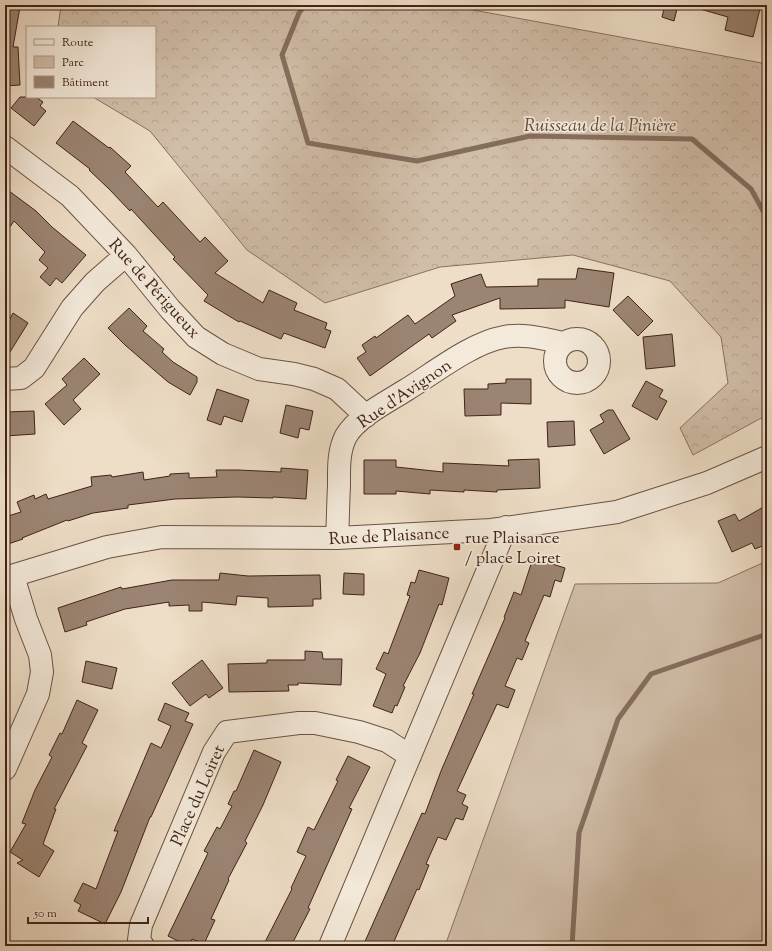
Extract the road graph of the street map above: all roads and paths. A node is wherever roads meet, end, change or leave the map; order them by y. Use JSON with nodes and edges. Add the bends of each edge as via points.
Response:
{"nodes":[{"id":1,"x":5,"y":147,"type":"edge"},
{"id":2,"x":126,"y":255,"type":"junction"},
{"id":3,"x":564,"y":343,"type":"dead end"},
{"id":4,"x":5,"y":379,"type":"edge"},
{"id":5,"x":366,"y":416,"type":"junction"},
{"id":6,"x":767,"y":457,"type":"edge"},
{"id":7,"x":506,"y":527,"type":"junction"},
{"id":8,"x":337,"y":538,"type":"junction"},
{"id":9,"x":9,"y":577,"type":"edge"},
{"id":10,"x":410,"y":756,"type":"junction"},
{"id":11,"x":5,"y":770,"type":"edge"},
{"id":12,"x":143,"y":946,"type":"edge"},
{"id":13,"x":330,"y":946,"type":"edge"}],
"edges":[{"from":1,"to":2,"type":"street","name":"Rue de Périgueux","via":[[70,196]]},
{"from":2,"to":4,"type":"street","via":[[72,308],[34,368],[21,378]]},
{"from":2,"to":5,"type":"street","name":"Rue de Périgueux","via":[[196,337],[223,354],[258,369],[314,379],[337,389]]},
{"from":3,"to":5,"type":"street","name":"Rue d'Avignon","via":[[534,336],[504,337],[487,342],[455,358]]},
{"from":5,"to":8,"type":"street","name":"Rue d'Avignon","via":[[352,427],[345,437],[340,455]]},
{"from":6,"to":7,"type":"street","name":"Rue de Plaisance","via":[[707,483],[617,512]]},
{"from":7,"to":8,"type":"street","name":"Rue de Plaisance","via":[[491,530]]},
{"from":7,"to":10,"type":"street"},
{"from":8,"to":9,"type":"street","name":"Rue de Plaisance","via":[[162,537],[107,547]]},
{"from":9,"to":11,"type":"street","via":[[40,655],[42,672],[38,694]]},
{"from":10,"to":12,"type":"street","name":"Place du Loiret","via":[[387,741],[315,723],[227,732],[214,752],[141,924],[139,940]]},
{"from":10,"to":13,"type":"street"}]}
